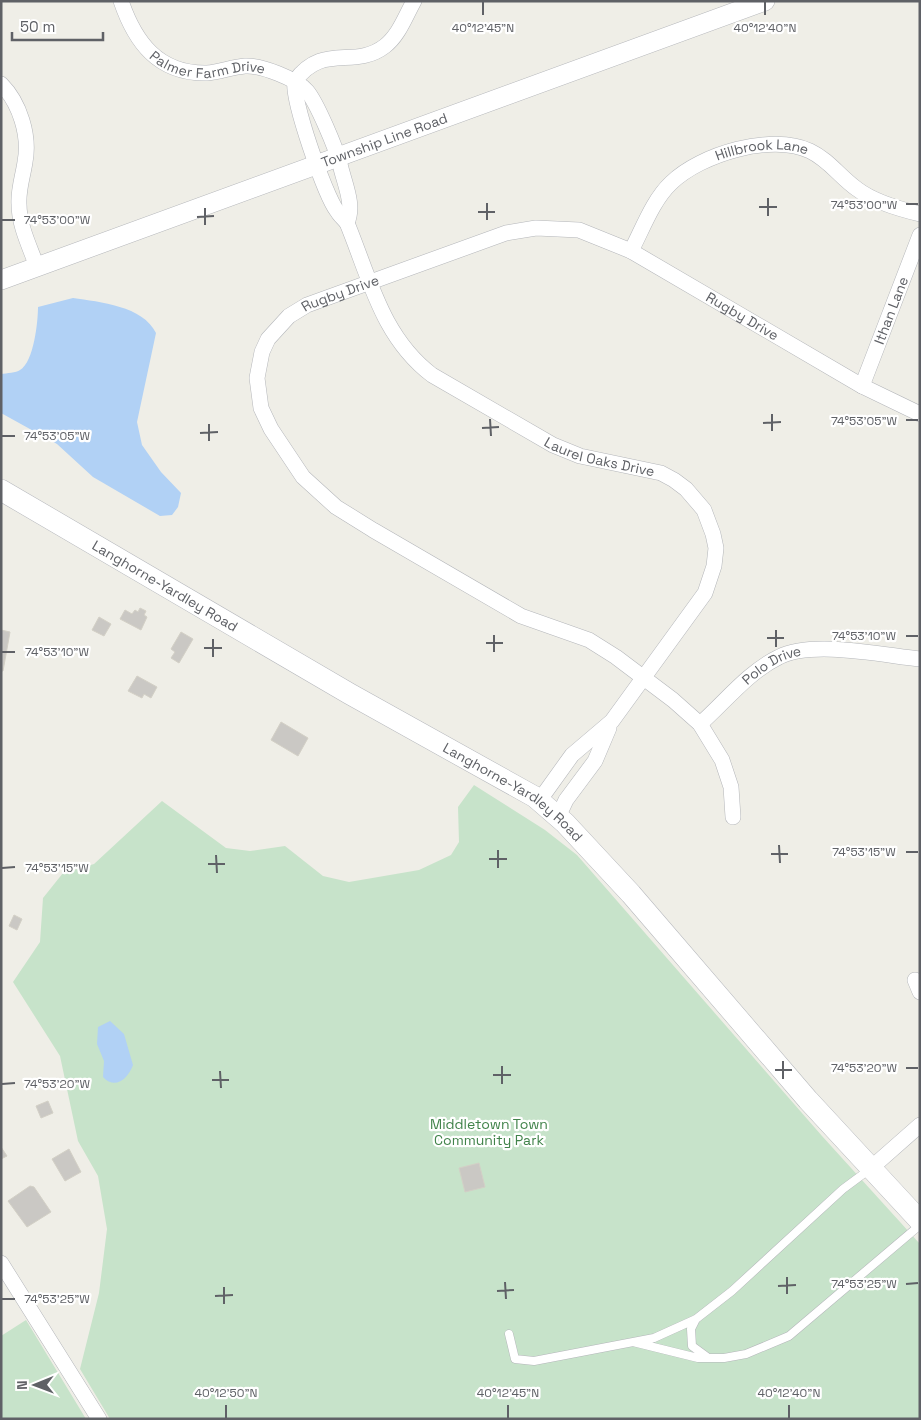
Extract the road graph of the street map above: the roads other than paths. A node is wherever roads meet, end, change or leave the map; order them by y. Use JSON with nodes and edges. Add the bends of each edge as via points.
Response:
{"nodes":[{"id":1,"x":120,"y":1,"type":"edge"},
{"id":2,"x":414,"y":1,"type":"edge"},
{"id":3,"x":758,"y":2,"type":"edge"},
{"id":4,"x":732,"y":7,"type":"edge"},
{"id":5,"x":295,"y":81,"type":"junction"},
{"id":6,"x":1,"y":84,"type":"edge"},
{"id":7,"x":338,"y":157,"type":"junction"},
{"id":8,"x":316,"y":164,"type":"junction"},
{"id":9,"x":920,"y":214,"type":"edge"},
{"id":10,"x":347,"y":223,"type":"junction"},
{"id":11,"x":920,"y":235,"type":"edge"},
{"id":12,"x":631,"y":251,"type":"junction"},
{"id":13,"x":37,"y":267,"type":"junction"},
{"id":14,"x":1,"y":280,"type":"edge"},
{"id":15,"x":371,"y":280,"type":"junction"},
{"id":16,"x":862,"y":386,"type":"junction"},
{"id":17,"x":920,"y":414,"type":"edge"},
{"id":18,"x":1,"y":490,"type":"edge"},
{"id":19,"x":920,"y":659,"type":"edge"},
{"id":20,"x":643,"y":678,"type":"junction"},
{"id":21,"x":612,"y":721,"type":"junction"},
{"id":22,"x":700,"y":724,"type":"junction"},
{"id":23,"x":539,"y":801,"type":"junction"},
{"id":24,"x":558,"y":817,"type":"junction"},
{"id":25,"x":733,"y":817,"type":"dead end"},
{"id":26,"x":920,"y":1124,"type":"edge"},
{"id":27,"x":870,"y":1169,"type":"junction"},
{"id":28,"x":920,"y":1221,"type":"edge"},
{"id":29,"x":920,"y":1225,"type":"edge"},
{"id":30,"x":1,"y":1263,"type":"edge"},
{"id":31,"x":696,"y":1319,"type":"junction"},
{"id":32,"x":509,"y":1334,"type":"dead end"},
{"id":33,"x":632,"y":1341,"type":"junction"},
{"id":34,"x":707,"y":1357,"type":"junction"},
{"id":35,"x":98,"y":1419,"type":"edge"}],
"edges":[{"from":1,"to":5,"type":"street","name":"Palmer Farm Drive","via":[[139,42],[174,67],[208,73],[245,66],[262,68]]},
{"from":2,"to":5,"type":"street","via":[[385,46],[365,55],[316,61]]},
{"from":3,"to":4,"type":"street","name":"Township Line Road"},
{"from":4,"to":7,"type":"street","name":"Township Line Road"},
{"from":5,"to":7,"type":"street","name":"Palmer Farm Drive","via":[[307,91]]},
{"from":5,"to":8,"type":"street","via":[[297,100]]},
{"from":6,"to":13,"type":"street","via":[[18,108],[26,139],[26,160],[18,202]]},
{"from":7,"to":8,"type":"street","name":"Township Line Road"},
{"from":7,"to":10,"type":"street","name":"Laurel Oaks Drive","via":[[351,204]]},
{"from":8,"to":10,"type":"street","name":"Laurel Oaks Drive","via":[[336,212]]},
{"from":8,"to":13,"type":"street","name":"Township Line Road"},
{"from":9,"to":12,"type":"street","name":"Hillbrook Lane","via":[[872,198],[824,159],[809,151],[782,144],[761,144],[703,162],[670,183]]},
{"from":10,"to":15,"type":"street","name":"Laurel Oaks Drive"},
{"from":11,"to":16,"type":"street","name":"Ithan Lane"},
{"from":12,"to":15,"type":"street","name":"Rugby Drive","via":[[579,230],[536,228],[485,239]]},
{"from":12,"to":16,"type":"street","name":"Rugby Drive"},
{"from":13,"to":14,"type":"street","name":"Township Line Road"},
{"from":15,"to":20,"type":"street","name":"Laurel Oaks Drive","via":[[391,332],[414,361],[432,375],[553,445],[602,462],[668,476],[686,489],[704,510],[716,548],[710,581],[692,612]]},
{"from":15,"to":20,"type":"street","name":"Rugby Drive","via":[[306,305],[289,316],[278,326],[262,352],[257,378],[261,408],[290,459],[317,491],[351,516],[521,616],[589,640]]},
{"from":16,"to":17,"type":"street","name":"Rugby Drive"},
{"from":18,"to":23,"type":"main road","name":"Langhorne-Yardley Road"},
{"from":19,"to":22,"type":"street","name":"Polo Drive","via":[[812,648],[789,652],[752,674]]},
{"from":20,"to":21,"type":"street","name":"Laurel Oaks Drive"},
{"from":20,"to":22,"type":"street","name":"Rugby Drive"},
{"from":21,"to":23,"type":"street","name":"Laurel Oaks Drive","via":[[572,755]]},
{"from":21,"to":24,"type":"street","name":"Laurel Oaks Drive","via":[[595,761],[566,800]]},
{"from":22,"to":25,"type":"street","name":"Rugby Drive","via":[[726,771],[731,787]]},
{"from":23,"to":24,"type":"main road","name":"Langhorne-Yardley Road"},
{"from":24,"to":27,"type":"main road","name":"Langhorne-Yardley Road","via":[[631,894]]},
{"from":26,"to":27,"type":"street"},
{"from":27,"to":28,"type":"main road","name":"Langhorne-Yardley Road"},
{"from":27,"to":31,"type":"lane"},
{"from":29,"to":34,"type":"lane","via":[[789,1336],[746,1354]]},
{"from":30,"to":35,"type":"street"},
{"from":31,"to":33,"type":"lane","via":[[654,1338]]},
{"from":31,"to":34,"type":"lane","via":[[691,1329],[692,1346]]},
{"from":32,"to":33,"type":"lane","via":[[515,1359],[534,1361]]},
{"from":33,"to":34,"type":"lane","via":[[698,1358]]}]}
